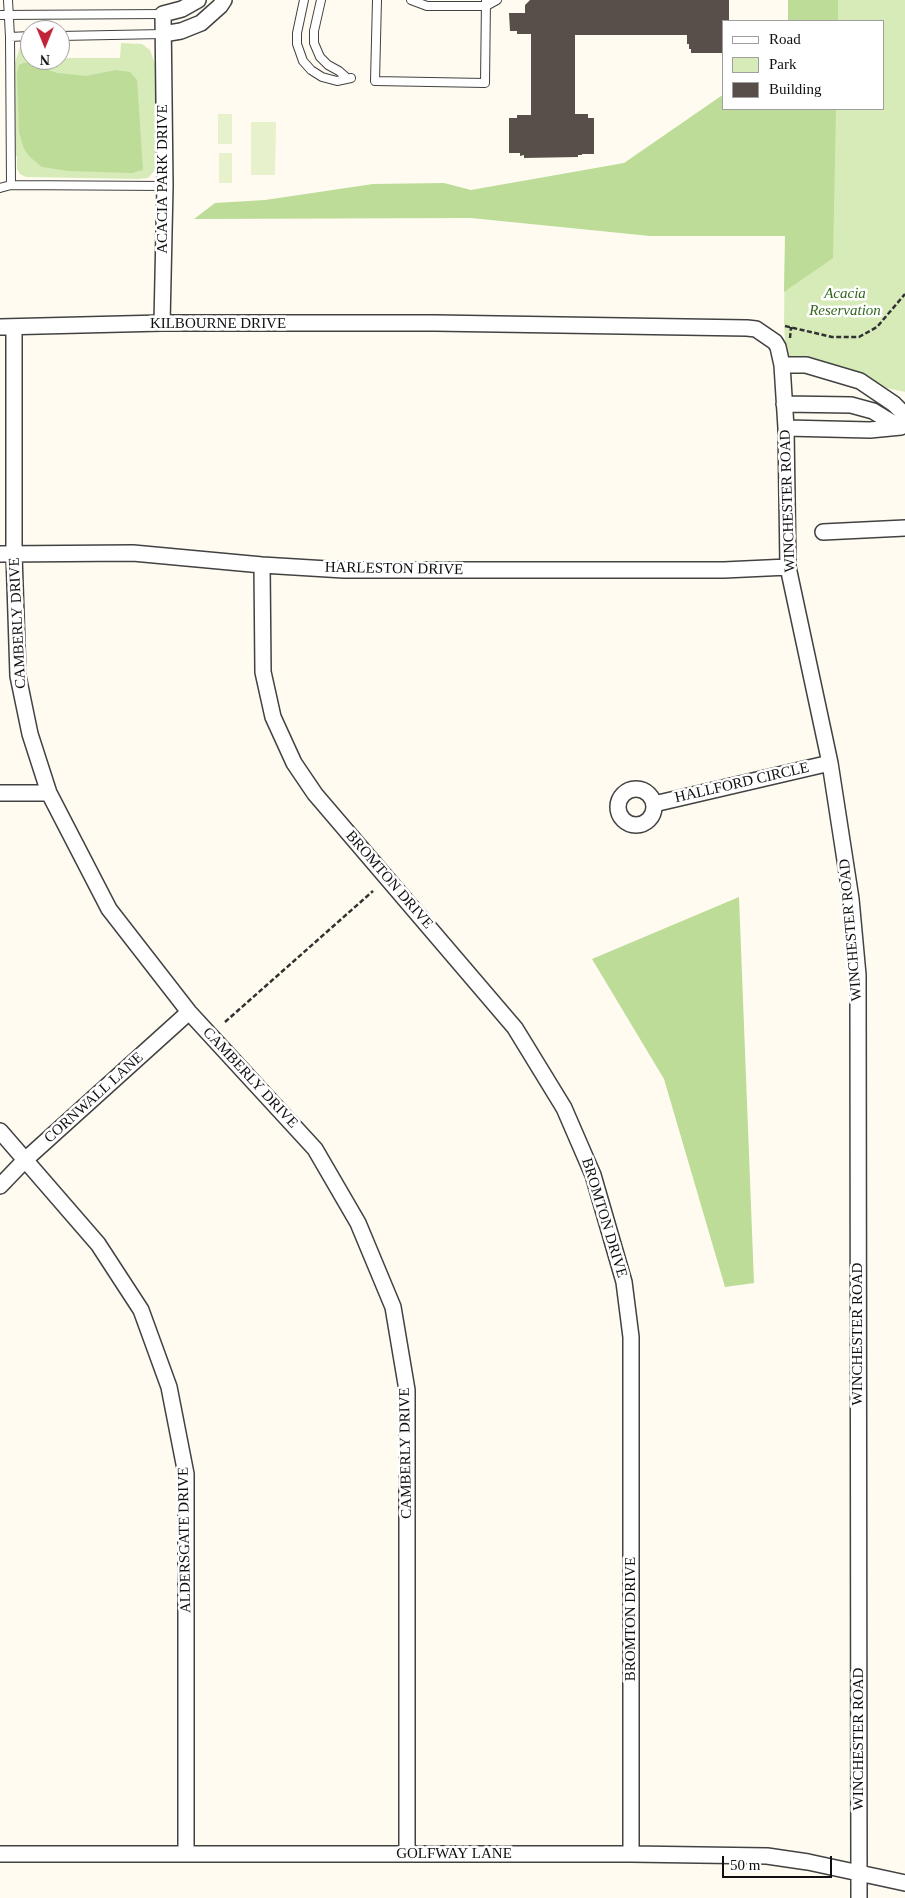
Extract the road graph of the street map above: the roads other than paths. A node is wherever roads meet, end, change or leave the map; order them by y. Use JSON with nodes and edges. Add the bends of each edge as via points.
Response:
{"nodes":[{"id":1,"x":8,"y":0,"type":"edge"},
{"id":2,"x":198,"y":0,"type":"edge"},
{"id":3,"x":224,"y":0,"type":"edge"},
{"id":4,"x":304,"y":0,"type":"edge"},
{"id":5,"x":321,"y":0,"type":"edge"},
{"id":6,"x":377,"y":0,"type":"edge"},
{"id":7,"x":411,"y":0,"type":"edge"},
{"id":8,"x":497,"y":0,"type":"edge"},
{"id":9,"x":486,"y":3,"type":"edge"},
{"id":10,"x":10,"y":14,"type":"junction"},
{"id":11,"x":163,"y":14,"type":"junction"},
{"id":12,"x":0,"y":15,"type":"edge"},
{"id":13,"x":163,"y":34,"type":"junction"},
{"id":14,"x":10,"y":36,"type":"junction"},
{"id":15,"x":20,"y":36,"type":"edge"},
{"id":16,"x":70,"y":36,"type":"edge"},
{"id":17,"x":11,"y":185,"type":"junction"},
{"id":18,"x":164,"y":186,"type":"junction"},
{"id":19,"x":0,"y":188,"type":"edge"},
{"id":20,"x":162,"y":323,"type":"junction"},
{"id":21,"x":435,"y":324,"type":"joint"},
{"id":22,"x":7,"y":327,"type":"edge"},
{"id":23,"x":782,"y":365,"type":"junction"},
{"id":24,"x":784,"y":404,"type":"junction"},
{"id":25,"x":903,"y":423,"type":"edge"},
{"id":26,"x":786,"y":428,"type":"junction"},
{"id":27,"x":905,"y":528,"type":"edge"},
{"id":28,"x":823,"y":532,"type":"dead end"},
{"id":29,"x":7,"y":554,"type":"edge"},
{"id":30,"x":262,"y":565,"type":"junction"},
{"id":31,"x":788,"y":567,"type":"junction"},
{"id":32,"x":830,"y":763,"type":"junction"},
{"id":33,"x":0,"y":793,"type":"edge"},
{"id":34,"x":49,"y":793,"type":"junction"},
{"id":35,"x":654,"y":804,"type":"dead end"},
{"id":36,"x":189,"y":1012,"type":"junction"},
{"id":37,"x":0,"y":1130,"type":"edge"},
{"id":38,"x":25,"y":1160,"type":"junction"},
{"id":39,"x":0,"y":1186,"type":"edge"},
{"id":40,"x":0,"y":1854,"type":"edge"},
{"id":41,"x":186,"y":1854,"type":"junction"},
{"id":42,"x":407,"y":1854,"type":"junction"},
{"id":43,"x":631,"y":1854,"type":"junction"},
{"id":44,"x":859,"y":1874,"type":"junction"},
{"id":45,"x":905,"y":1882,"type":"edge"},
{"id":46,"x":859,"y":1898,"type":"edge"}],
"edges":[{"from":1,"to":10,"type":"lane"},
{"from":2,"to":11,"type":"street"},
{"from":3,"to":13,"type":"street","via":[[201,22],[182,31]]},
{"from":4,"to":5,"type":"lane","via":[[296,33],[296,44],[303,61],[322,77],[337,81],[349,78],[328,65],[314,43]]},
{"from":6,"to":9,"type":"lane","via":[[376,81],[485,82]]},
{"from":7,"to":9,"type":"lane","via":[[427,6]]},
{"from":8,"to":9,"type":"lane"},
{"from":10,"to":11,"type":"lane"},
{"from":10,"to":12,"type":"lane"},
{"from":10,"to":14,"type":"lane"},
{"from":11,"to":13,"type":"street","name":"ACACIA PARK DRIVE"},
{"from":13,"to":16,"type":"lane"},
{"from":13,"to":18,"type":"street","name":"ACACIA PARK DRIVE"},
{"from":14,"to":15,"type":"lane"},
{"from":14,"to":17,"type":"lane"},
{"from":17,"to":18,"type":"lane"},
{"from":17,"to":19,"type":"lane"},
{"from":18,"to":20,"type":"street","name":"ACACIA PARK DRIVE"},
{"from":20,"to":21,"type":"street","name":"KILBOURNE DRIVE"},
{"from":20,"to":22,"type":"street","name":"KILBOURNE DRIVE"},
{"from":21,"to":23,"type":"street","name":"WINCHESTER ROAD","via":[[756,329],[774,342]]},
{"from":22,"to":29,"type":"street","name":"CAMBERLY DRIVE"},
{"from":23,"to":24,"type":"street","name":"WINCHESTER ROAD"},
{"from":23,"to":25,"type":"street","via":[[806,365],[860,381],[894,404]]},
{"from":24,"to":25,"type":"street","via":[[851,405]]},
{"from":24,"to":26,"type":"street","name":"WINCHESTER ROAD"},
{"from":25,"to":26,"type":"street","via":[[870,430]]},
{"from":26,"to":31,"type":"street","name":"WINCHESTER ROAD"},
{"from":27,"to":28,"type":"street"},
{"from":29,"to":30,"type":"street","name":"HARLESTON DRIVE","via":[[133,553]]},
{"from":29,"to":34,"type":"street","name":"CAMBERLY DRIVE","via":[[18,676],[30,734]]},
{"from":30,"to":31,"type":"street","name":"HARLESTON DRIVE","via":[[344,570],[724,570]]},
{"from":30,"to":43,"type":"street","name":"BROMTON DRIVE","via":[[263,672],[274,717],[294,763],[316,794],[515,1028],[564,1108],[593,1175],[624,1282],[631,1337]]},
{"from":31,"to":32,"type":"street","name":"WINCHESTER ROAD"},
{"from":32,"to":35,"type":"street","name":"HALLFORD CIRCLE"},
{"from":32,"to":44,"type":"street","name":"WINCHESTER ROAD","via":[[851,899],[858,975]]},
{"from":33,"to":34,"type":"street"},
{"from":34,"to":36,"type":"street","name":"CAMBERLY DRIVE","via":[[109,909]]},
{"from":36,"to":38,"type":"street","name":"CORNWALL LANE"},
{"from":36,"to":42,"type":"street","name":"CAMBERLY DRIVE","via":[[315,1149],[358,1223],[393,1307],[407,1390]]},
{"from":37,"to":38,"type":"street","name":"ALDERSGATE DRIVE"},
{"from":38,"to":39,"type":"street","name":"CORNWALL LANE"},
{"from":38,"to":41,"type":"street","name":"ALDERSGATE DRIVE","via":[[98,1244],[141,1310],[169,1387],[186,1474]]},
{"from":40,"to":41,"type":"street","name":"GOLFWAY LANE"},
{"from":41,"to":42,"type":"street","name":"GOLFWAY LANE"},
{"from":42,"to":43,"type":"street","name":"GOLFWAY LANE"},
{"from":43,"to":44,"type":"street","name":"GOLFWAY LANE","via":[[767,1856]]},
{"from":44,"to":45,"type":"street","name":"GOLFWAY LANE"},
{"from":44,"to":46,"type":"street","name":"WINCHESTER ROAD"}]}
